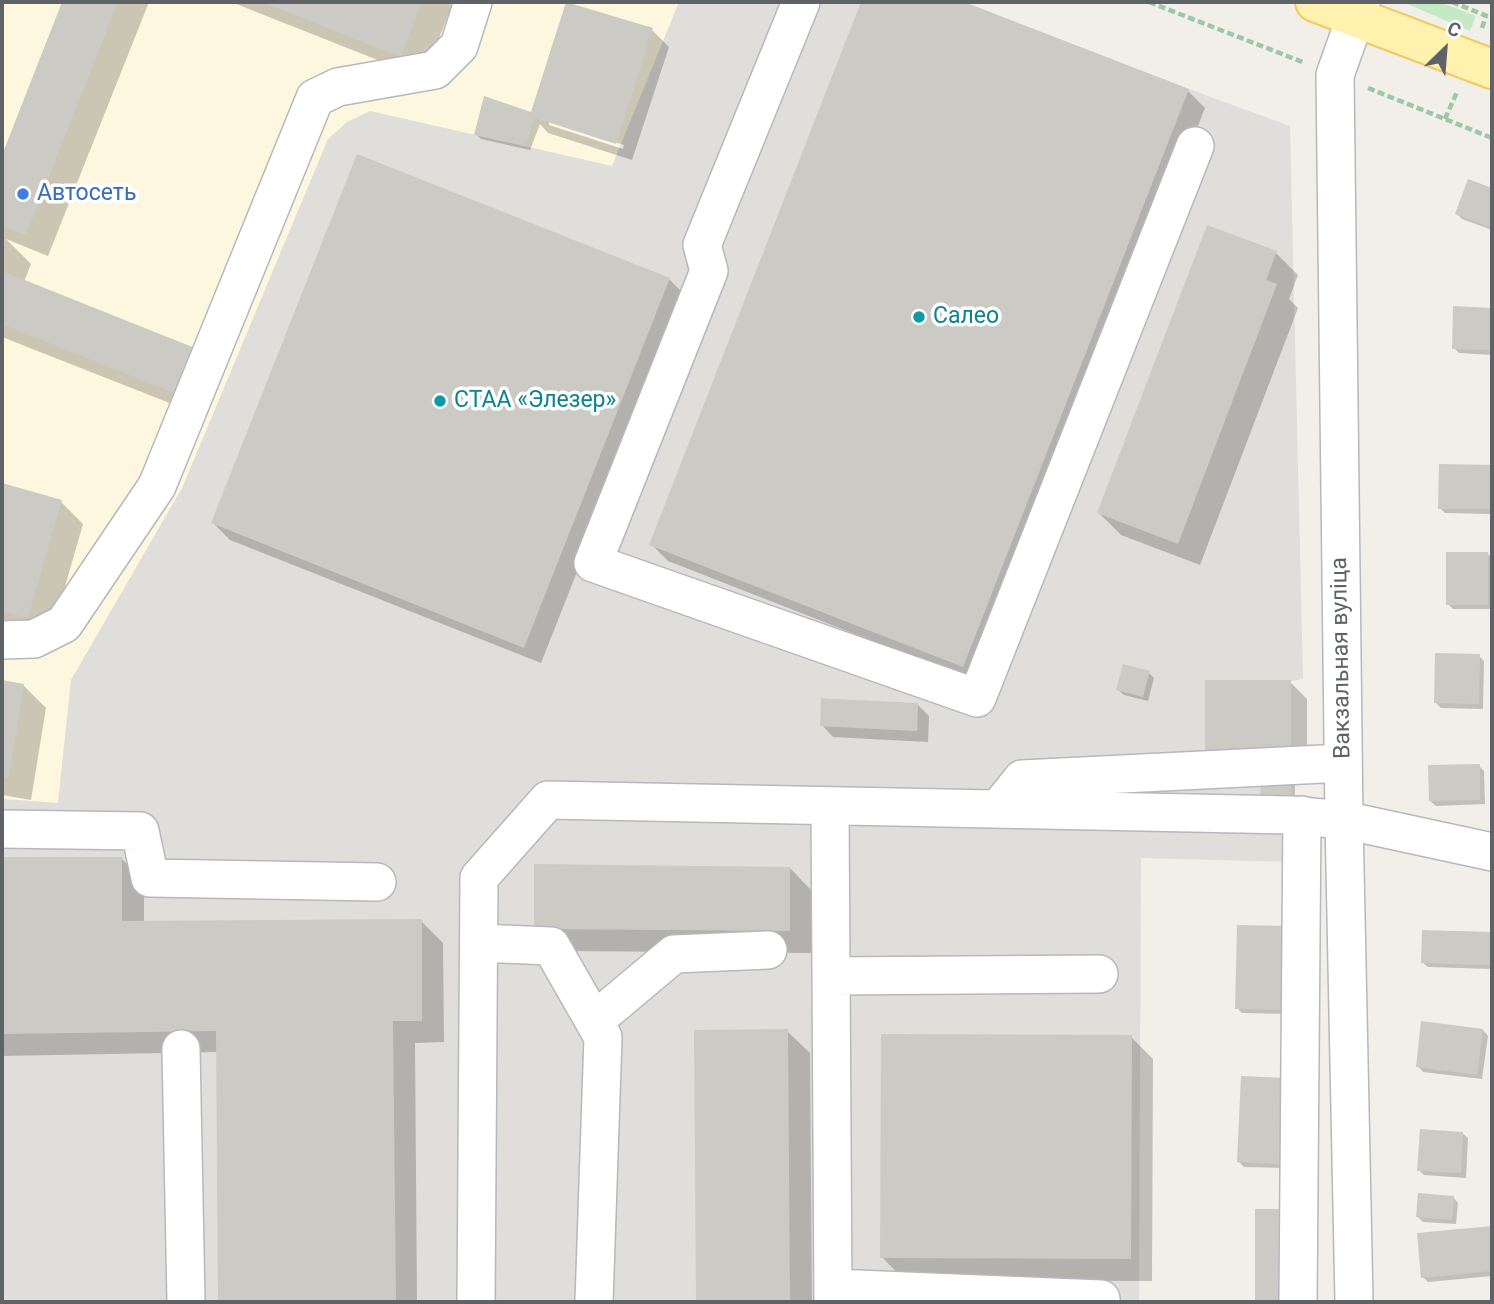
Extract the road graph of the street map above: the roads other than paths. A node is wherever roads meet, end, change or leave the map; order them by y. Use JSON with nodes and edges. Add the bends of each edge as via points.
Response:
{"nodes":[{"id":1,"x":473,"y":2,"type":"edge"},
{"id":2,"x":801,"y":2,"type":"edge"},
{"id":3,"x":1315,"y":2,"type":"edge"},
{"id":4,"x":1358,"y":10,"type":"edge"},
{"id":5,"x":1492,"y":69,"type":"edge"},
{"id":6,"x":1195,"y":146,"type":"dead end"},
{"id":7,"x":2,"y":640,"type":"edge"},
{"id":8,"x":1343,"y":763,"type":"junction"},
{"id":9,"x":830,"y":806,"type":"junction"},
{"id":10,"x":998,"y":809,"type":"junction"},
{"id":11,"x":1302,"y":815,"type":"junction"},
{"id":12,"x":1344,"y":820,"type":"junction"},
{"id":13,"x":2,"y":829,"type":"edge"},
{"id":14,"x":1492,"y":852,"type":"edge"},
{"id":15,"x":377,"y":882,"type":"dead end"},
{"id":16,"x":479,"y":943,"type":"junction"},
{"id":17,"x":768,"y":950,"type":"dead end"},
{"id":18,"x":1099,"y":974,"type":"dead end"},
{"id":19,"x":831,"y":976,"type":"junction"},
{"id":20,"x":594,"y":1021,"type":"junction"},
{"id":21,"x":181,"y":1049,"type":"dead end"},
{"id":22,"x":833,"y":1295,"type":"edge"},
{"id":23,"x":186,"y":1302,"type":"edge"},
{"id":24,"x":476,"y":1302,"type":"edge"},
{"id":25,"x":594,"y":1302,"type":"edge"},
{"id":26,"x":1101,"y":1302,"type":"edge"},
{"id":27,"x":1298,"y":1302,"type":"edge"},
{"id":28,"x":1354,"y":1302,"type":"edge"}],
"edges":[{"from":1,"to":7,"type":"street","via":[[459,46],[435,70],[338,88],[315,98],[157,486],[64,624],[34,639]]},
{"from":2,"to":6,"type":"street","via":[[702,245],[709,271],[593,563],[977,698]]},
{"from":3,"to":4,"type":"main road"},
{"from":4,"to":5,"type":"main road"},
{"from":4,"to":8,"type":"street","name":"Вакзальная вуліца","via":[[1335,75]]},
{"from":8,"to":10,"type":"street","via":[[1022,779]]},
{"from":8,"to":12,"type":"street","name":"Вакзальная вуліца"},
{"from":9,"to":10,"type":"street"},
{"from":9,"to":16,"type":"street","via":[[548,800],[480,878]]},
{"from":9,"to":19,"type":"street"},
{"from":10,"to":11,"type":"street"},
{"from":11,"to":12,"type":"street"},
{"from":11,"to":27,"type":"street"},
{"from":12,"to":14,"type":"street"},
{"from":12,"to":28,"type":"street","name":"Вакзальная вуліца"},
{"from":13,"to":15,"type":"street","via":[[140,831],[150,878]]},
{"from":16,"to":20,"type":"street","via":[[551,946]]},
{"from":16,"to":24,"type":"street"},
{"from":17,"to":20,"type":"street","via":[[674,954]]},
{"from":18,"to":19,"type":"street"},
{"from":19,"to":22,"type":"street"},
{"from":20,"to":25,"type":"street","via":[[603,1037]]},
{"from":21,"to":23,"type":"street"},
{"from":22,"to":26,"type":"street"}]}
